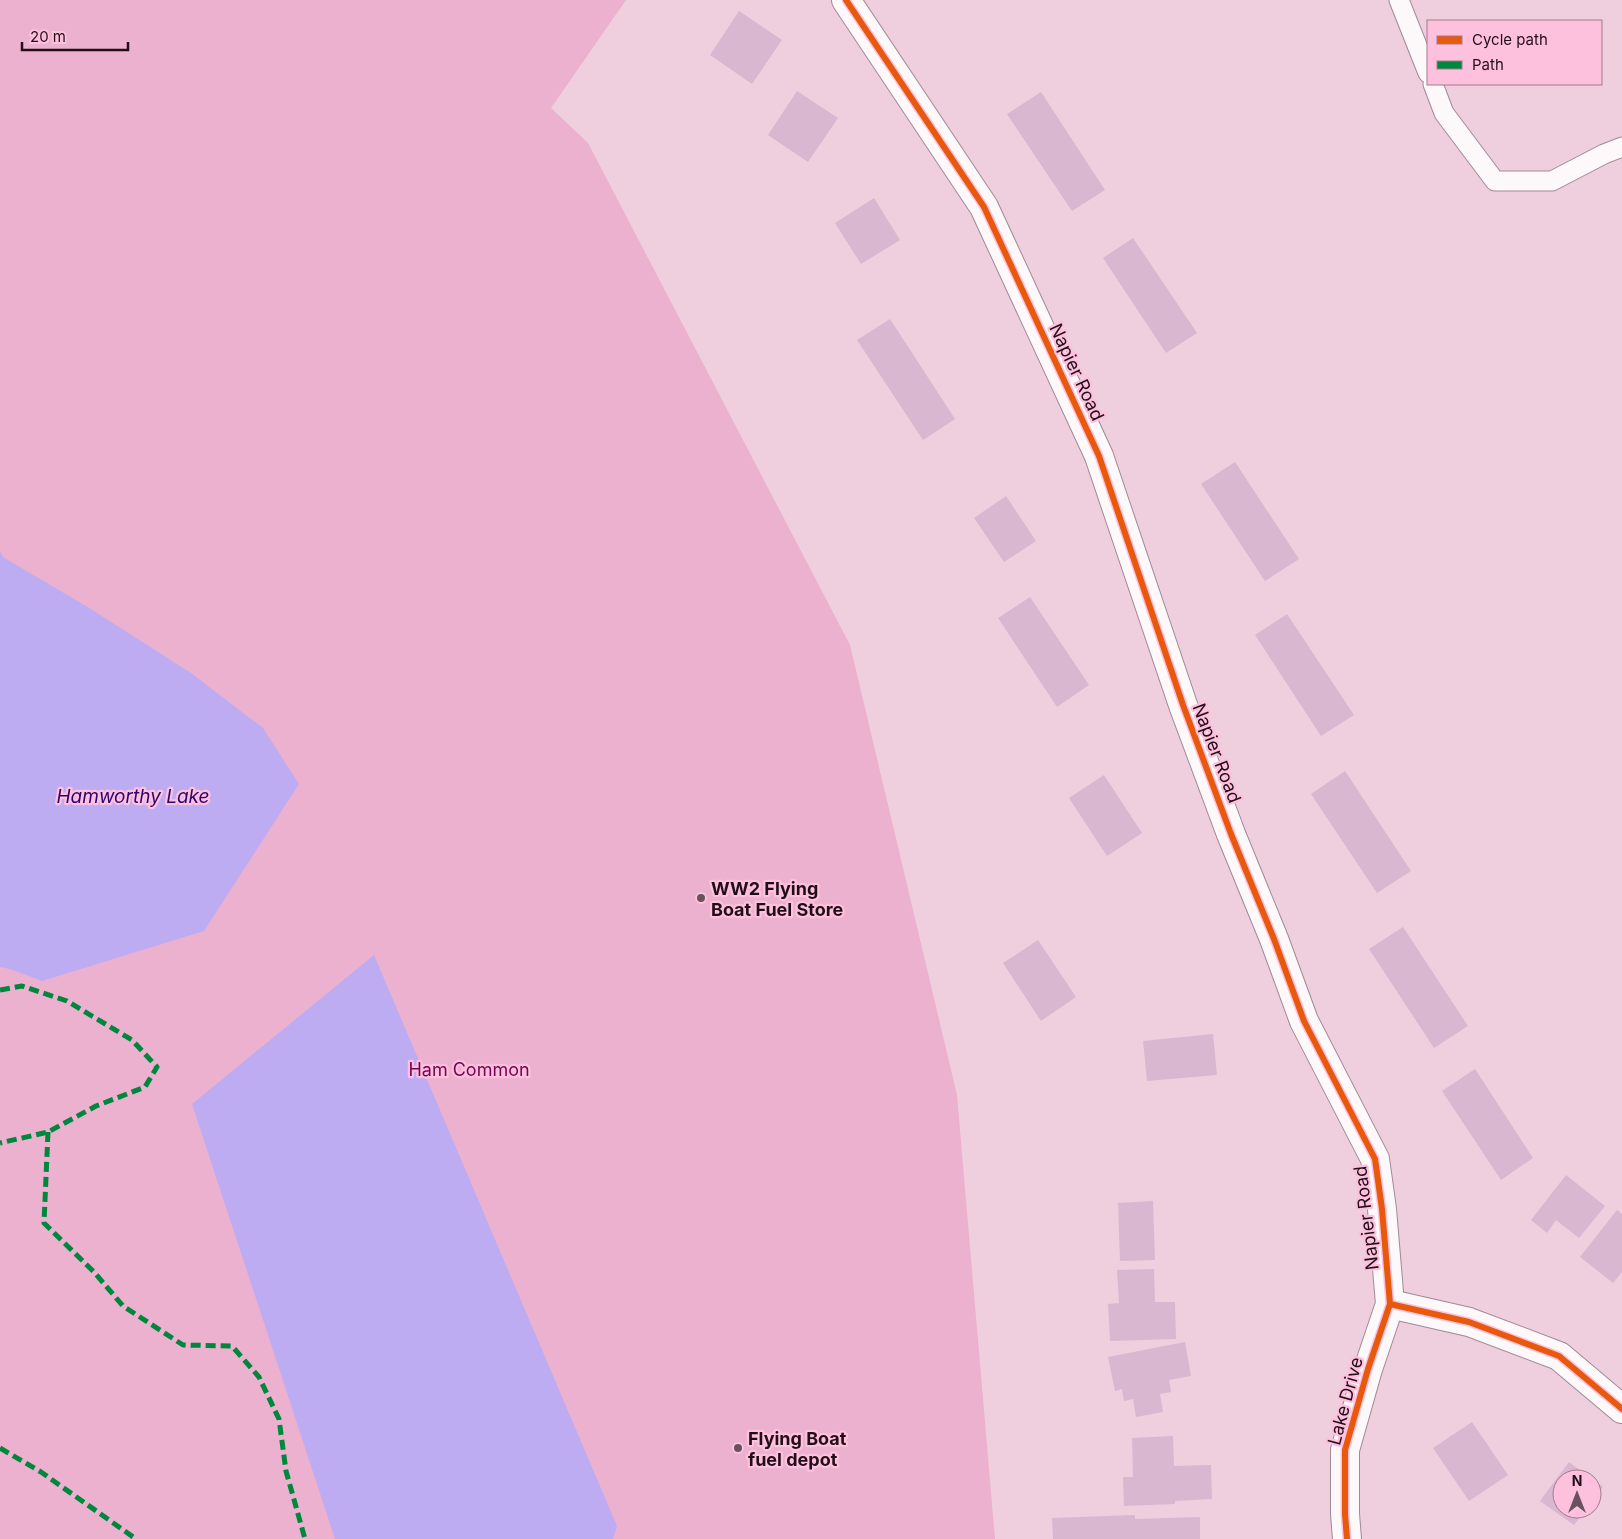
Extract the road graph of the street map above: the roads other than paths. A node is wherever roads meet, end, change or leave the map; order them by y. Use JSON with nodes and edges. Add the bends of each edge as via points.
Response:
{"nodes":[{"id":1,"x":846,"y":0,"type":"edge"},
{"id":2,"x":1399,"y":0,"type":"edge"},
{"id":3,"x":1427,"y":70,"type":"edge"},
{"id":4,"x":1433,"y":85,"type":"edge"},
{"id":5,"x":1622,"y":147,"type":"edge"},
{"id":6,"x":1390,"y":1304,"type":"junction"},
{"id":7,"x":1622,"y":1409,"type":"edge"},
{"id":8,"x":1347,"y":1539,"type":"edge"}],
"edges":[{"from":1,"to":6,"type":"street","name":"Napier Road","via":[[984,207],[1100,456],[1183,706],[1304,1021],[1375,1159]]},
{"from":2,"to":3,"type":"lane"},
{"from":4,"to":5,"type":"lane","via":[[1444,113],[1495,181],[1552,181]]},
{"from":6,"to":7,"type":"street","via":[[1469,1322],[1559,1356]]},
{"from":6,"to":8,"type":"street","name":"Lake Drive","via":[[1345,1450]]}]}
